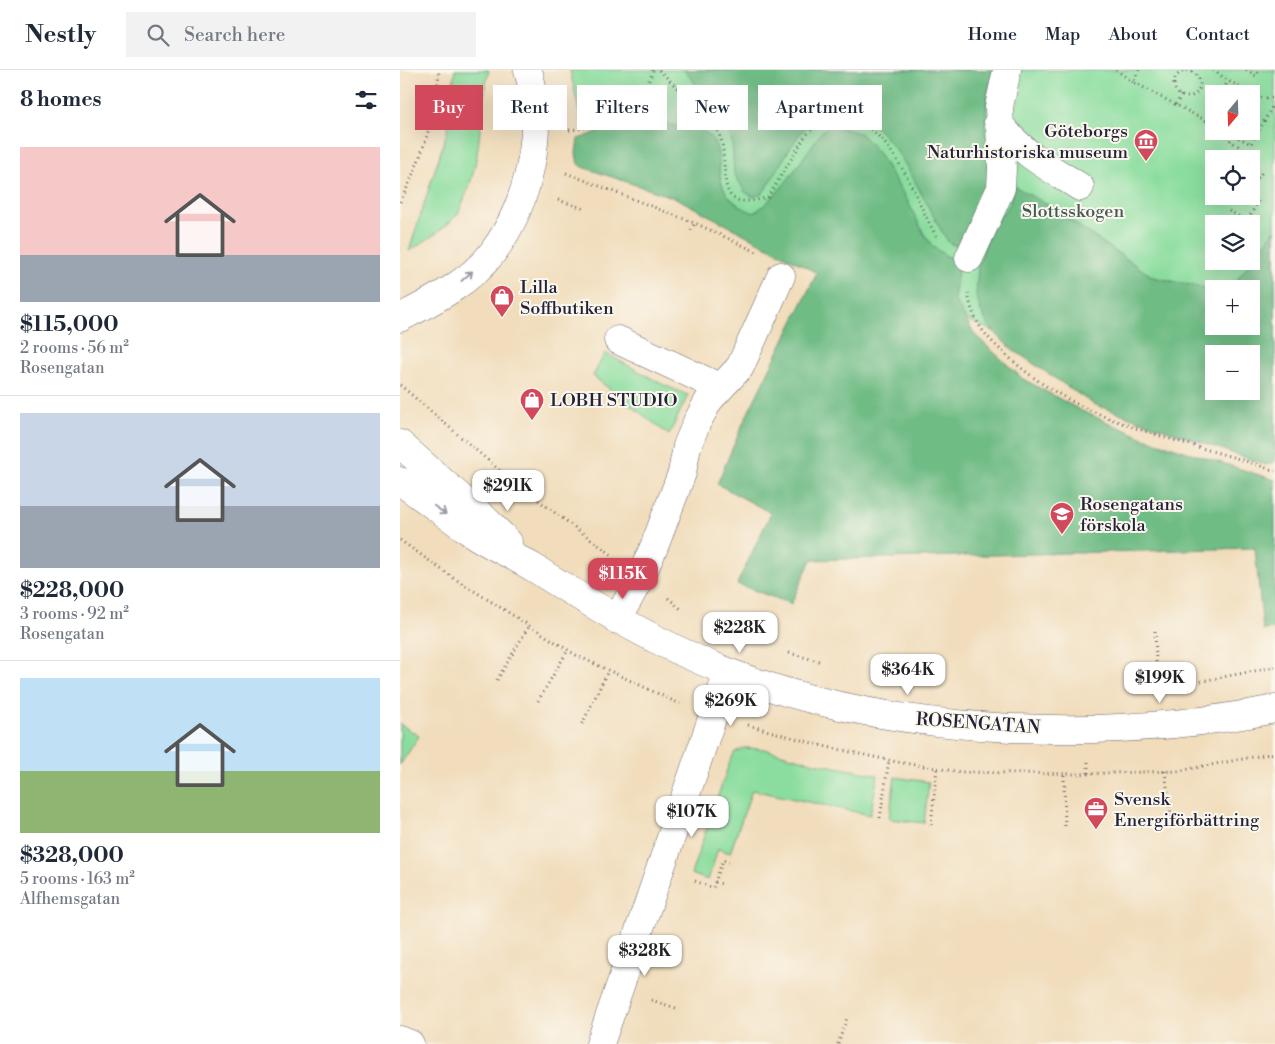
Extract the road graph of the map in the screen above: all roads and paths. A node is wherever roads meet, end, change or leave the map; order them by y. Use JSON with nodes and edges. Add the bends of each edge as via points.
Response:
{"nodes":[{"id":1,"x":439,"y":70,"type":"edge"},
{"id":2,"x":528,"y":70,"type":"edge"},
{"id":3,"x":653,"y":70,"type":"edge"},
{"id":4,"x":659,"y":70,"type":"edge"},
{"id":5,"x":1006,"y":70,"type":"edge"},
{"id":6,"x":1116,"y":70,"type":"edge"},
{"id":7,"x":1139,"y":70,"type":"edge"},
{"id":8,"x":1213,"y":70,"type":"edge"},
{"id":9,"x":1246,"y":70,"type":"edge"},
{"id":10,"x":1259,"y":70,"type":"edge"},
{"id":11,"x":1194,"y":71,"type":"edge"},
{"id":12,"x":1228,"y":81,"type":"junction"},
{"id":13,"x":1133,"y":82,"type":"junction"},
{"id":14,"x":1226,"y":85,"type":"edge"},
{"id":15,"x":1239,"y":85,"type":"edge"},
{"id":16,"x":1181,"y":95,"type":"junction"},
{"id":17,"x":1260,"y":97,"type":"edge"},
{"id":18,"x":1275,"y":98,"type":"edge"},
{"id":19,"x":1275,"y":102,"type":"edge"},
{"id":20,"x":1176,"y":105,"type":"junction"},
{"id":21,"x":1205,"y":120,"type":"edge"},
{"id":22,"x":998,"y":122,"type":"junction"},
{"id":23,"x":1260,"y":128,"type":"edge"},
{"id":24,"x":569,"y":130,"type":"dead end"},
{"id":25,"x":1230,"y":140,"type":"edge"},
{"id":26,"x":1242,"y":148,"type":"dead end"},
{"id":27,"x":1262,"y":172,"type":"dead end"},
{"id":28,"x":566,"y":173,"type":"dead end"},
{"id":29,"x":1260,"y":175,"type":"edge"},
{"id":30,"x":1080,"y":187,"type":"dead end"},
{"id":31,"x":557,"y":199,"type":"dead end"},
{"id":32,"x":400,"y":202,"type":"edge"},
{"id":33,"x":583,"y":208,"type":"dead end"},
{"id":34,"x":1229,"y":211,"type":"dead end"},
{"id":35,"x":1236,"y":215,"type":"edge"},
{"id":36,"x":695,"y":223,"type":"junction"},
{"id":37,"x":691,"y":230,"type":"dead end"},
{"id":38,"x":969,"y":258,"type":"junction"},
{"id":39,"x":781,"y":276,"type":"joint"},
{"id":40,"x":400,"y":318,"type":"edge"},
{"id":41,"x":618,"y":340,"type":"dead end"},
{"id":42,"x":400,"y":384,"type":"edge"},
{"id":43,"x":719,"y":388,"type":"junction"},
{"id":44,"x":400,"y":444,"type":"edge"},
{"id":45,"x":1275,"y":471,"type":"edge"},
{"id":46,"x":400,"y":481,"type":"edge"},
{"id":47,"x":400,"y":540,"type":"edge"},
{"id":48,"x":532,"y":567,"type":"junction"},
{"id":49,"x":641,"y":576,"type":"junction"},
{"id":50,"x":683,"y":611,"type":"dead end"},
{"id":51,"x":617,"y":620,"type":"junction"},
{"id":52,"x":528,"y":626,"type":"junction"},
{"id":53,"x":1155,"y":631,"type":"dead end"},
{"id":54,"x":568,"y":650,"type":"junction"},
{"id":55,"x":782,"y":651,"type":"dead end"},
{"id":56,"x":828,"y":664,"type":"dead end"},
{"id":57,"x":1275,"y":667,"type":"edge"},
{"id":58,"x":608,"y":671,"type":"junction"},
{"id":59,"x":728,"y":672,"type":"junction"},
{"id":60,"x":497,"y":680,"type":"dead end"},
{"id":61,"x":1177,"y":686,"type":"dead end"},
{"id":62,"x":1157,"y":688,"type":"junction"},
{"id":63,"x":1162,"y":688,"type":"dead end"},
{"id":64,"x":1148,"y":689,"type":"dead end"},
{"id":65,"x":668,"y":698,"type":"dead end"},
{"id":66,"x":538,"y":701,"type":"dead end"},
{"id":67,"x":1275,"y":708,"type":"edge"},
{"id":68,"x":582,"y":724,"type":"dead end"},
{"id":69,"x":889,"y":760,"type":"dead end"},
{"id":70,"x":937,"y":768,"type":"dead end"},
{"id":71,"x":1165,"y":771,"type":"dead end"},
{"id":72,"x":1064,"y":774,"type":"dead end"},
{"id":73,"x":880,"y":818,"type":"dead end"},
{"id":74,"x":1172,"y":824,"type":"dead end"},
{"id":75,"x":930,"y":825,"type":"dead end"},
{"id":76,"x":1065,"y":830,"type":"dead end"},
{"id":77,"x":729,"y":862,"type":"dead end"},
{"id":78,"x":690,"y":879,"type":"dead end"},
{"id":79,"x":715,"y":882,"type":"junction"},
{"id":80,"x":722,"y":884,"type":"dead end"},
{"id":81,"x":648,"y":999,"type":"dead end"},
{"id":82,"x":679,"y":1009,"type":"dead end"},
{"id":83,"x":847,"y":1018,"type":"dead end"},
{"id":84,"x":400,"y":1040,"type":"edge"},
{"id":85,"x":410,"y":1044,"type":"edge"},
{"id":86,"x":600,"y":1044,"type":"edge"},
{"id":87,"x":838,"y":1044,"type":"edge"}],
"edges":[{"from":1,"to":32,"type":"path","via":[[426,140]]},
{"from":40,"to":2,"type":"street","one_way":true,"via":[[461,282],[492,253],[510,226],[526,188],[534,149],[536,115]]},
{"from":3,"to":24,"type":"path","via":[[642,98],[632,109],[609,122]]},
{"from":4,"to":38,"type":"path","via":[[714,124],[723,150],[724,179],[735,200],[750,203],[768,197],[817,122],[826,115],[846,117],[867,127],[891,150],[941,243],[956,255]]},
{"from":5,"to":22,"type":"street"},
{"from":6,"to":13,"type":"path"},
{"from":7,"to":13,"type":"path"},
{"from":8,"to":12,"type":"path"},
{"from":9,"to":10,"type":"path","via":[[1256,76]]},
{"from":11,"to":16,"type":"path","via":[[1182,72],[1176,77],[1175,89]]},
{"from":11,"to":16,"type":"path","via":[[1200,81],[1200,89],[1191,96]]},
{"from":12,"to":14,"type":"path"},
{"from":12,"to":15,"type":"path"},
{"from":13,"to":20,"type":"path"},
{"from":16,"to":20,"type":"path"},
{"from":17,"to":18,"type":"path"},
{"from":19,"to":23,"type":"path"},
{"from":20,"to":21,"type":"path"},
{"from":22,"to":30,"type":"street","via":[[1028,153]]},
{"from":22,"to":38,"type":"street","via":[[1001,188]]},
{"from":25,"to":26,"type":"path"},
{"from":27,"to":29,"type":"path"},
{"from":28,"to":36,"type":"path"},
{"from":31,"to":33,"type":"path"},
{"from":34,"to":35,"type":"path"},
{"from":36,"to":37,"type":"path"},
{"from":36,"to":39,"type":"path","via":[[779,263]]},
{"from":38,"to":45,"type":"path","via":[[968,294],[976,324],[994,345],[1037,381],[1087,411]]},
{"from":39,"to":43,"type":"street","via":[[740,367]]},
{"from":41,"to":43,"type":"street"},
{"from":42,"to":49,"type":"path","via":[[511,480]]},
{"from":43,"to":49,"type":"street","via":[[697,422],[687,446],[682,473]]},
{"from":44,"to":48,"type":"street","name":"ROSENGATAN","via":[[486,520]]},
{"from":46,"to":48,"type":"street","name":"ROSENGATAN","one_way":true,"via":[[470,532]]},
{"from":47,"to":52,"type":"path","via":[[452,578]]},
{"from":48,"to":51,"type":"street","name":"ROSENGATAN"},
{"from":49,"to":50,"type":"path"},
{"from":49,"to":51,"type":"street"},
{"from":51,"to":59,"type":"street","name":"ROSENGATAN","via":[[674,650]]},
{"from":52,"to":54,"type":"path"},
{"from":52,"to":60,"type":"path"},
{"from":53,"to":62,"type":"path"},
{"from":54,"to":58,"type":"path"},
{"from":54,"to":66,"type":"path"},
{"from":55,"to":56,"type":"path"},
{"from":57,"to":61,"type":"path"},
{"from":58,"to":65,"type":"path"},
{"from":58,"to":68,"type":"path"},
{"from":59,"to":67,"type":"street","name":"ROSENGATAN","via":[[810,698],[903,717],[982,726],[1087,729],[1169,725]]},
{"from":59,"to":86,"type":"street"},
{"from":62,"to":63,"type":"path"},
{"from":62,"to":64,"type":"path"},
{"from":69,"to":73,"type":"path"},
{"from":70,"to":75,"type":"path"},
{"from":71,"to":74,"type":"path"},
{"from":72,"to":76,"type":"path"},
{"from":77,"to":79,"type":"path","via":[[723,860]]},
{"from":78,"to":79,"type":"path","via":[[713,888]]},
{"from":79,"to":80,"type":"path"},
{"from":81,"to":82,"type":"path"},
{"from":83,"to":87,"type":"path"},
{"from":84,"to":85,"type":"street"}]}
